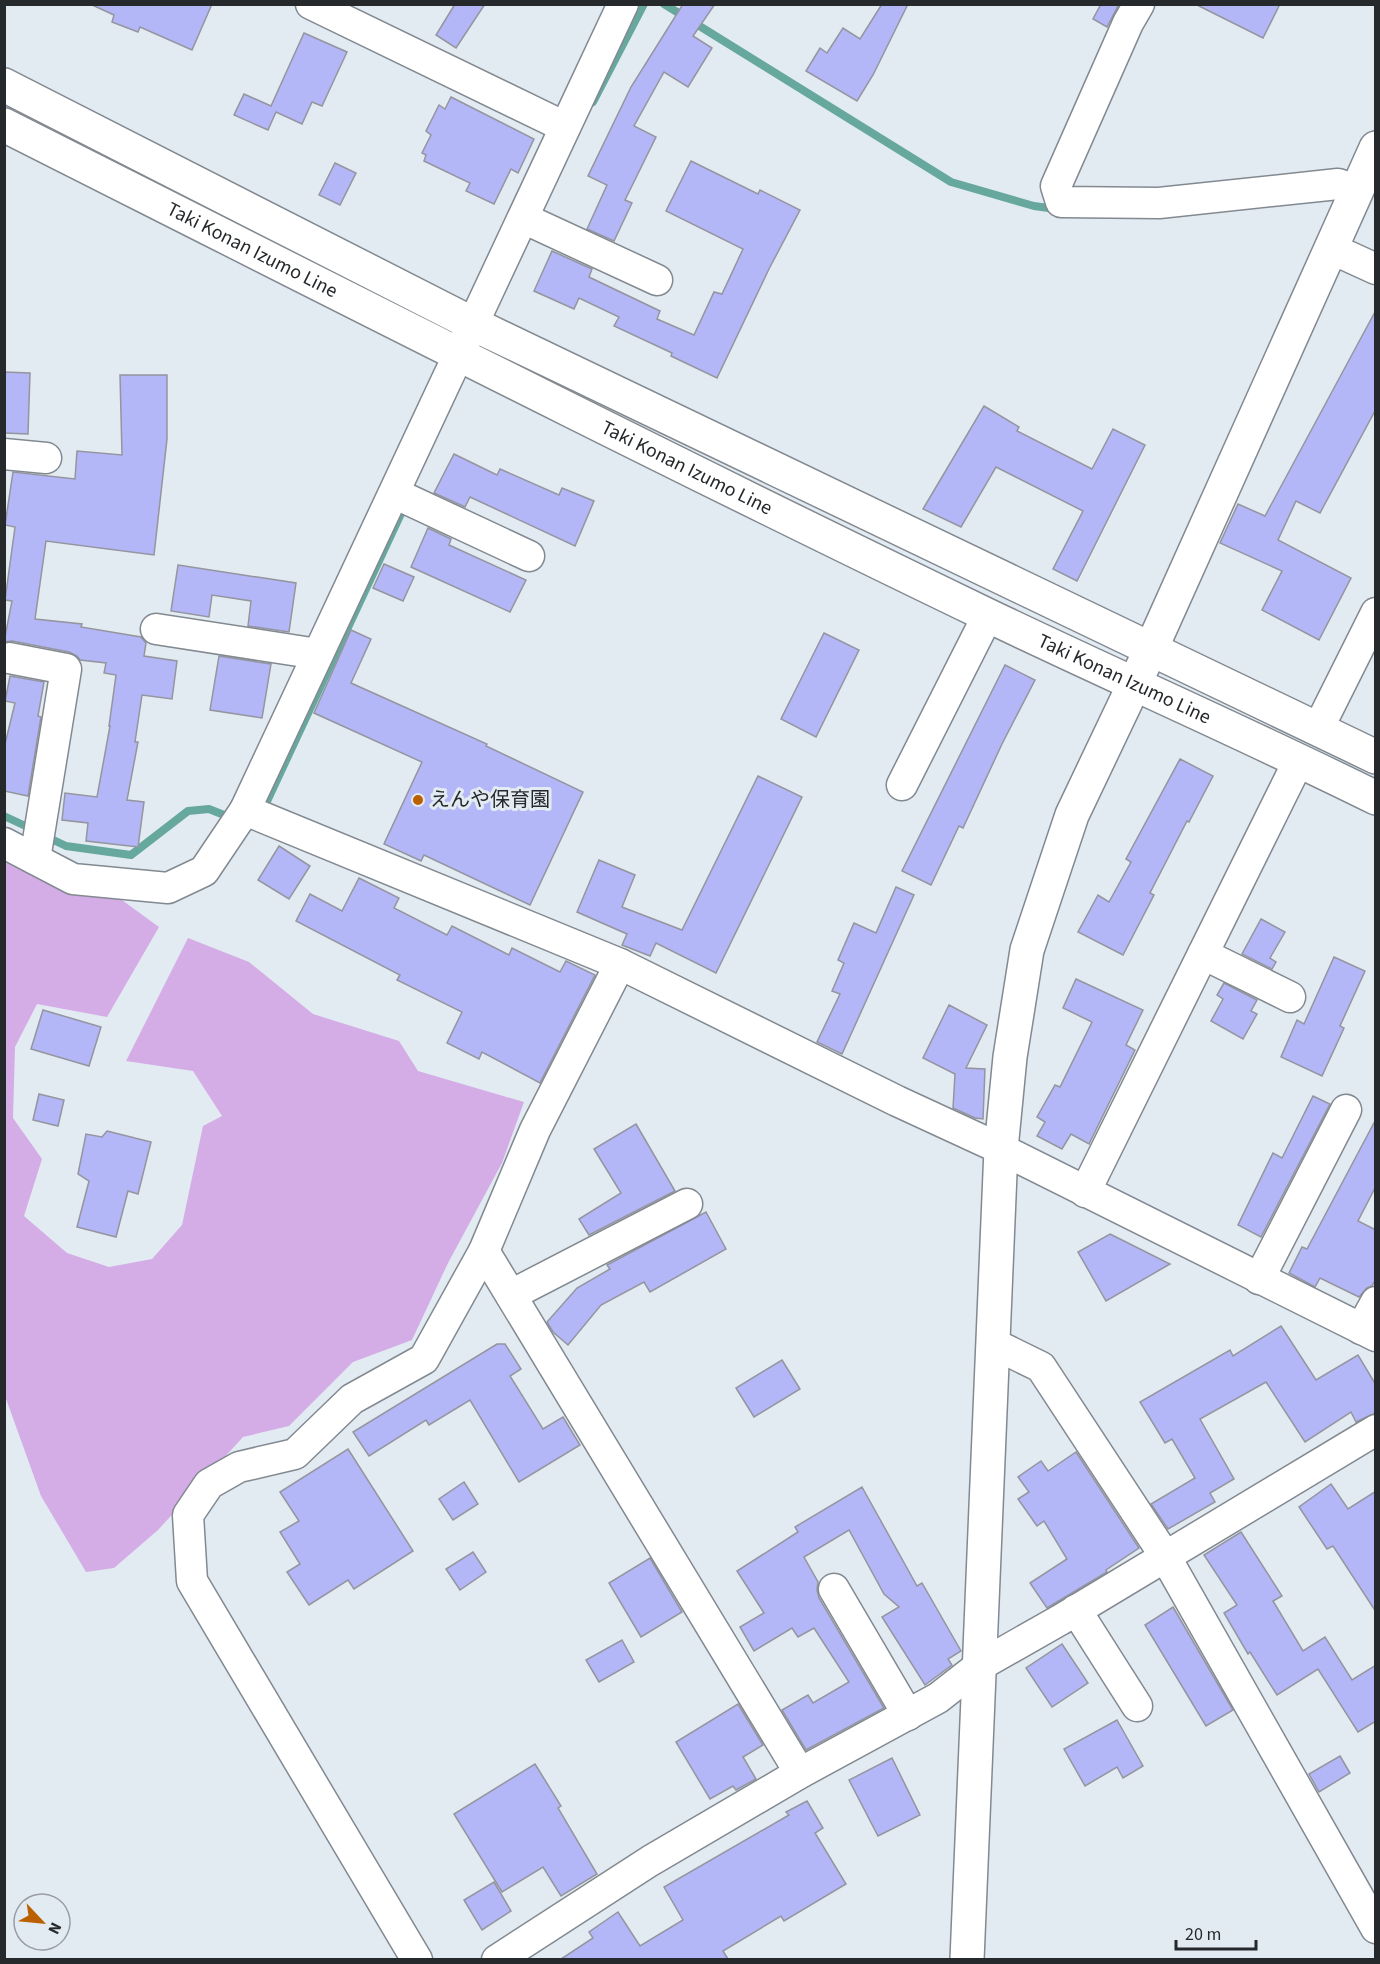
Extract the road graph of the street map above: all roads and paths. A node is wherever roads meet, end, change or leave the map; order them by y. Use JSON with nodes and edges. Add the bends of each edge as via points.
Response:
{"nodes":[{"id":1,"x":311,"y":4,"type":"edge"},
{"id":2,"x":623,"y":4,"type":"edge"},
{"id":3,"x":1138,"y":4,"type":"edge"},
{"id":4,"x":4,"y":85,"type":"edge"},
{"id":5,"x":4,"y":125,"type":"edge"},
{"id":6,"x":565,"y":127,"type":"junction"},
{"id":7,"x":1369,"y":165,"type":"edge"},
{"id":8,"x":522,"y":218,"type":"junction"},
{"id":9,"x":1330,"y":248,"type":"junction"},
{"id":10,"x":1376,"y":269,"type":"edge"},
{"id":11,"x":657,"y":280,"type":"dead end"},
{"id":12,"x":473,"y":324,"type":"junction"},
{"id":13,"x":459,"y":355,"type":"junction"},
{"id":14,"x":4,"y":454,"type":"edge"},
{"id":15,"x":46,"y":458,"type":"dead end"},
{"id":16,"x":394,"y":493,"type":"junction"},
{"id":17,"x":529,"y":556,"type":"dead end"},
{"id":18,"x":1376,"y":613,"type":"edge"},
{"id":19,"x":988,"y":615,"type":"junction"},
{"id":20,"x":156,"y":629,"type":"dead end"},
{"id":21,"x":1151,"y":649,"type":"junction"},
{"id":22,"x":318,"y":654,"type":"junction"},
{"id":23,"x":9,"y":658,"type":"dead end"},
{"id":24,"x":1135,"y":684,"type":"junction"},
{"id":25,"x":1318,"y":729,"type":"junction"},
{"id":26,"x":1376,"y":757,"type":"edge"},
{"id":27,"x":1299,"y":760,"type":"junction"},
{"id":28,"x":902,"y":785,"type":"dead end"},
{"id":29,"x":1376,"y":798,"type":"edge"},
{"id":30,"x":245,"y":810,"type":"junction"},
{"id":31,"x":4,"y":843,"type":"edge"},
{"id":32,"x":35,"y":859,"type":"junction"},
{"id":33,"x":1203,"y":954,"type":"junction"},
{"id":34,"x":620,"y":964,"type":"junction"},
{"id":35,"x":1290,"y":997,"type":"dead end"},
{"id":36,"x":1346,"y":1110,"type":"dead end"},
{"id":37,"x":1001,"y":1149,"type":"junction"},
{"id":38,"x":1085,"y":1192,"type":"junction"},
{"id":39,"x":687,"y":1204,"type":"dead end"},
{"id":40,"x":484,"y":1251,"type":"junction"},
{"id":41,"x":1259,"y":1279,"type":"junction"},
{"id":42,"x":511,"y":1295,"type":"junction"},
{"id":43,"x":1376,"y":1302,"type":"edge"},
{"id":44,"x":1368,"y":1333,"type":"edge"},
{"id":45,"x":994,"y":1344,"type":"junction"},
{"id":46,"x":1376,"y":1430,"type":"edge"},
{"id":47,"x":1165,"y":1556,"type":"junction"},
{"id":48,"x":834,"y":1588,"type":"dead end"},
{"id":49,"x":1076,"y":1610,"type":"junction"},
{"id":50,"x":979,"y":1666,"type":"junction"},
{"id":51,"x":1137,"y":1706,"type":"dead end"},
{"id":52,"x":908,"y":1715,"type":"junction"},
{"id":53,"x":800,"y":1773,"type":"junction"},
{"id":54,"x":1376,"y":1928,"type":"edge"},
{"id":55,"x":529,"y":1951,"type":"edge"},
{"id":56,"x":417,"y":1959,"type":"edge"},
{"id":57,"x":497,"y":1959,"type":"edge"},
{"id":58,"x":967,"y":1959,"type":"edge"}],
"edges":[{"from":1,"to":6,"type":"street"},
{"from":2,"to":6,"type":"street"},
{"from":3,"to":7,"type":"street","via":[[1056,186],[1061,202],[1159,203],[1338,184]]},
{"from":4,"to":12,"type":"main road","name":"Taki Konan Izumo Line"},
{"from":5,"to":13,"type":"main road","name":"Taki Konan Izumo Line"},
{"from":6,"to":8,"type":"street"},
{"from":7,"to":9,"type":"main road"},
{"from":8,"to":11,"type":"street"},
{"from":8,"to":12,"type":"street"},
{"from":9,"to":10,"type":"street"},
{"from":9,"to":21,"type":"main road"},
{"from":12,"to":13,"type":"street"},
{"from":12,"to":21,"type":"main road","name":"Taki Konan Izumo Line"},
{"from":13,"to":16,"type":"street"},
{"from":13,"to":19,"type":"main road","name":"Taki Konan Izumo Line"},
{"from":14,"to":15,"type":"street"},
{"from":16,"to":17,"type":"street"},
{"from":16,"to":22,"type":"street"},
{"from":18,"to":25,"type":"street"},
{"from":19,"to":24,"type":"main road","name":"Taki Konan Izumo Line"},
{"from":19,"to":28,"type":"street"},
{"from":20,"to":22,"type":"street"},
{"from":21,"to":24,"type":"main road"},
{"from":21,"to":25,"type":"main road","name":"Taki Konan Izumo Line"},
{"from":22,"to":30,"type":"street"},
{"from":23,"to":32,"type":"street","via":[[66,669]]},
{"from":24,"to":27,"type":"main road","name":"Taki Konan Izumo Line"},
{"from":24,"to":37,"type":"main road","via":[[1072,815],[1027,950]]},
{"from":25,"to":26,"type":"main road","name":"Taki Konan Izumo Line"},
{"from":27,"to":29,"type":"main road","name":"Taki Konan Izumo Line"},
{"from":27,"to":33,"type":"street"},
{"from":30,"to":32,"type":"street","via":[[204,871],[168,888],[73,879]]},
{"from":30,"to":34,"type":"street"},
{"from":31,"to":32,"type":"street"},
{"from":33,"to":35,"type":"street"},
{"from":33,"to":38,"type":"street"},
{"from":34,"to":37,"type":"street"},
{"from":34,"to":40,"type":"street","via":[[535,1130]]},
{"from":36,"to":41,"type":"street"},
{"from":37,"to":38,"type":"street"},
{"from":37,"to":45,"type":"main road"},
{"from":38,"to":41,"type":"street"},
{"from":39,"to":42,"type":"street"},
{"from":40,"to":42,"type":"street"},
{"from":40,"to":56,"type":"street","via":[[424,1359],[352,1399],[295,1454],[239,1467],[209,1484],[188,1515],[192,1581]]},
{"from":41,"to":44,"type":"street"},
{"from":42,"to":53,"type":"street"},
{"from":43,"to":44,"type":"street"},
{"from":45,"to":47,"type":"street","via":[[1041,1367]]},
{"from":45,"to":50,"type":"main road"},
{"from":46,"to":47,"type":"street"},
{"from":47,"to":49,"type":"street"},
{"from":47,"to":54,"type":"street"},
{"from":48,"to":52,"type":"street"},
{"from":49,"to":50,"type":"street"},
{"from":49,"to":51,"type":"street"},
{"from":50,"to":52,"type":"street","via":[[938,1698]]},
{"from":50,"to":58,"type":"main road"},
{"from":52,"to":53,"type":"street"},
{"from":53,"to":55,"type":"street","via":[[650,1861]]},
{"from":55,"to":57,"type":"street"}]}
